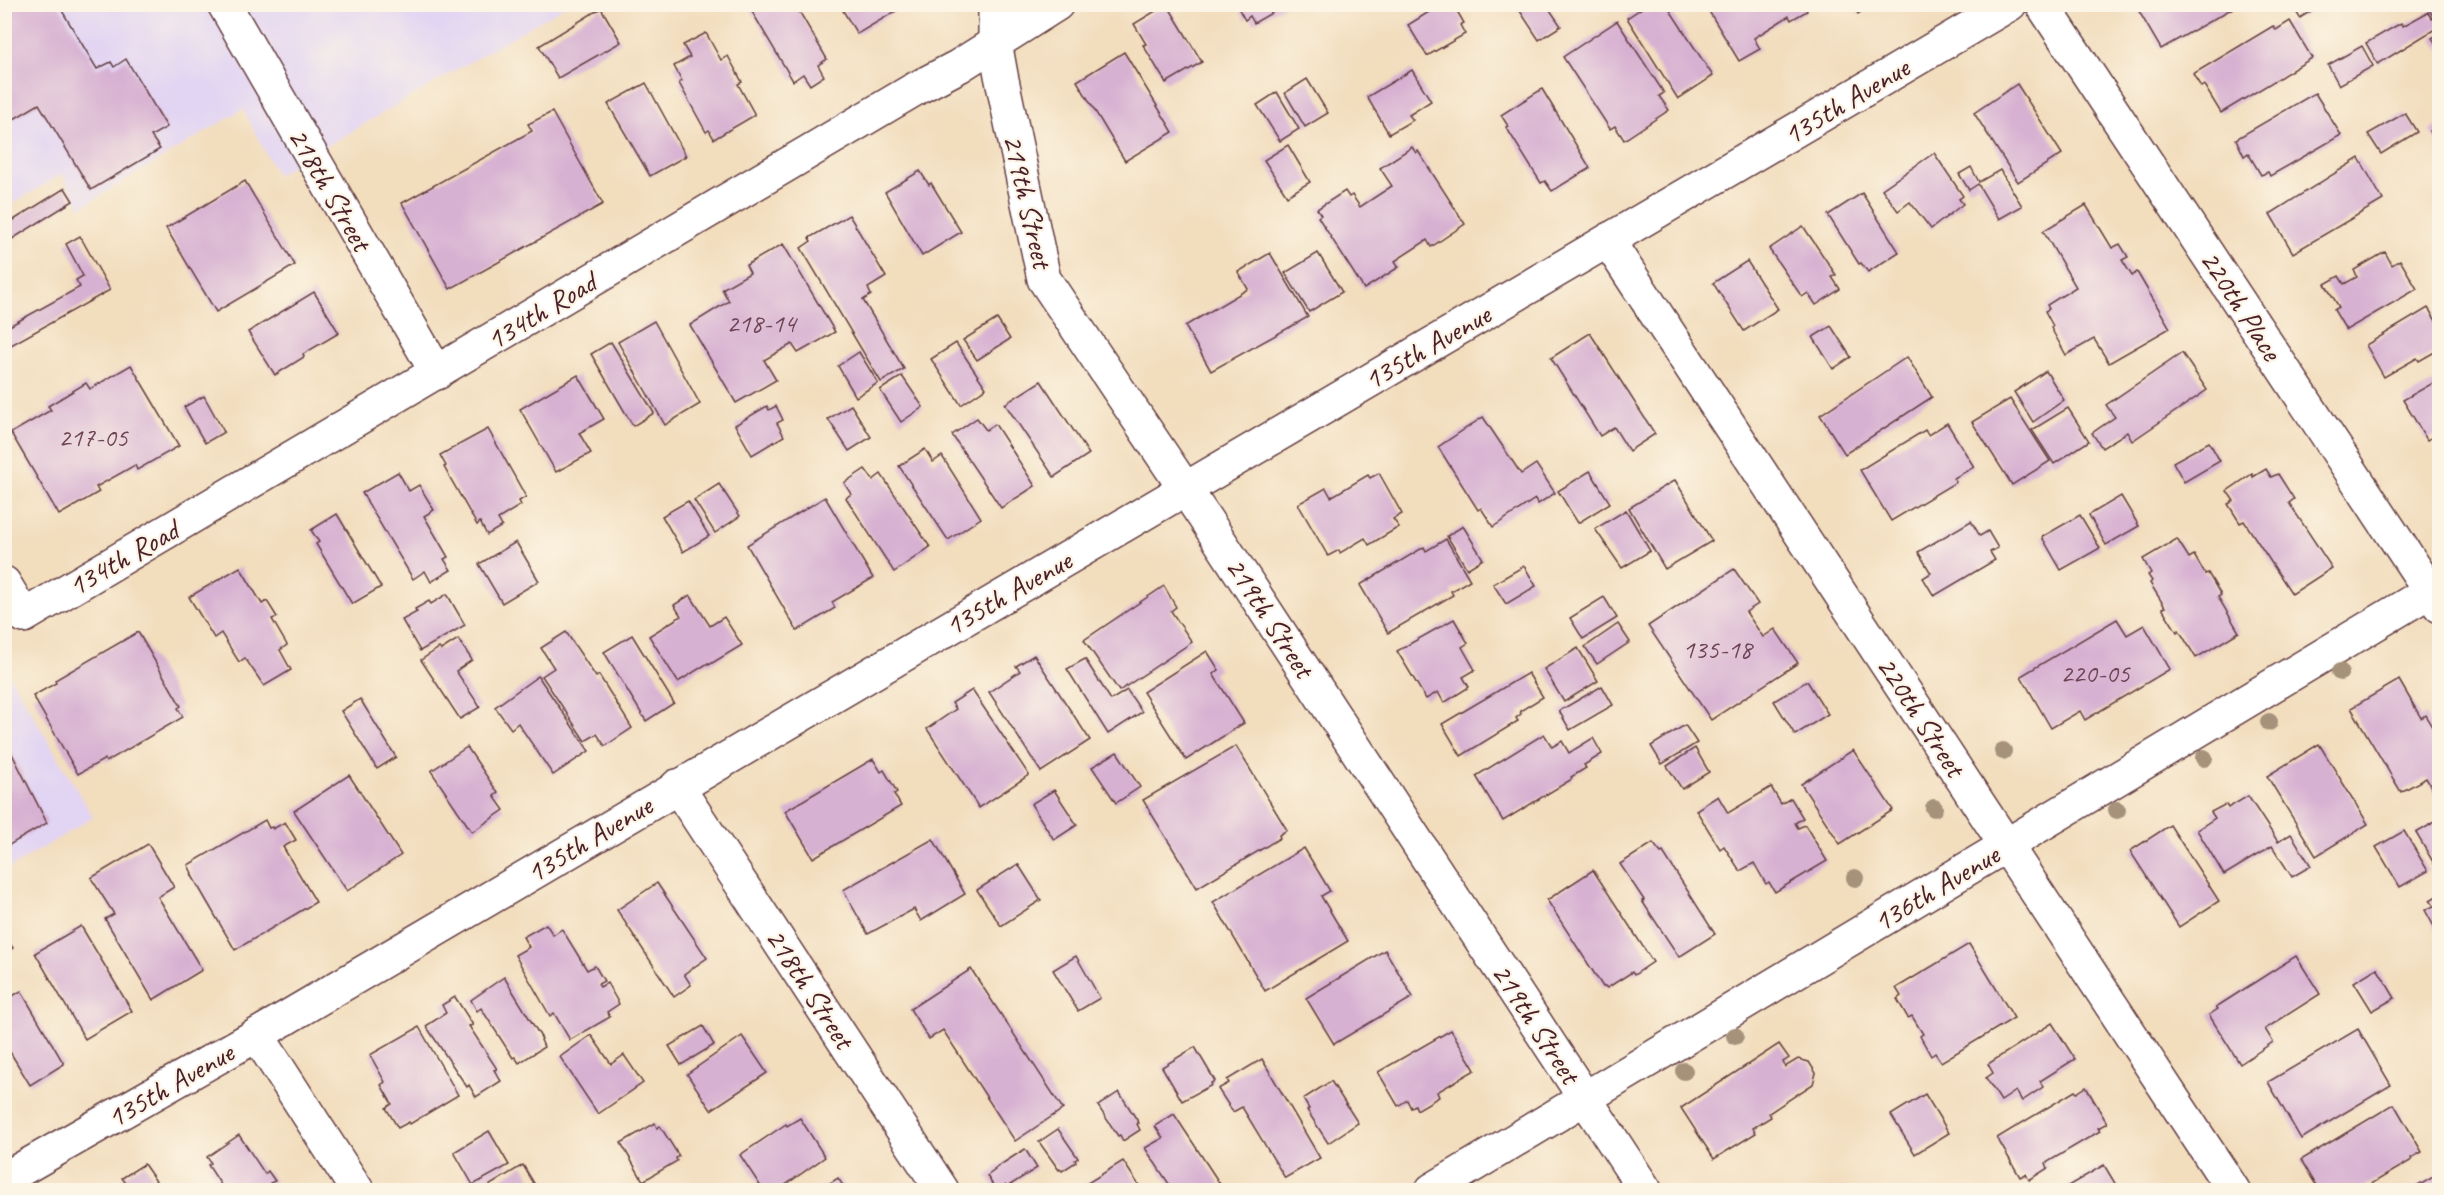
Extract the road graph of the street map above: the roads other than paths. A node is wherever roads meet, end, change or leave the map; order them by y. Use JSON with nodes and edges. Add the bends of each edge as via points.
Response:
{"nodes":[{"id":1,"x":224,"y":4,"type":"edge"},
{"id":2,"x":995,"y":4,"type":"edge"},
{"id":3,"x":1057,"y":4,"type":"edge"},
{"id":4,"x":2010,"y":4,"type":"edge"},
{"id":5,"x":2042,"y":4,"type":"edge"},
{"id":6,"x":995,"y":42,"type":"junction"},
{"id":7,"x":1608,"y":241,"type":"junction"},
{"id":8,"x":437,"y":373,"type":"junction"},
{"id":9,"x":1185,"y":488,"type":"junction"},
{"id":10,"x":4,"y":583,"type":"edge"},
{"id":11,"x":2436,"y":594,"type":"edge"},
{"id":12,"x":677,"y":786,"type":"junction"},
{"id":13,"x":2007,"y":845,"type":"junction"},
{"id":14,"x":257,"y":1035,"type":"junction"},
{"id":15,"x":1585,"y":1099,"type":"junction"},
{"id":16,"x":4,"y":1179,"type":"edge"},
{"id":17,"x":357,"y":1191,"type":"edge"},
{"id":18,"x":942,"y":1191,"type":"edge"},
{"id":19,"x":1432,"y":1191,"type":"edge"},
{"id":20,"x":1645,"y":1191,"type":"edge"},
{"id":21,"x":2233,"y":1191,"type":"edge"}],
"edges":[{"from":1,"to":8,"type":"street","name":"218th Street"},
{"from":2,"to":6,"type":"street","name":"219th Street"},
{"from":3,"to":6,"type":"street","name":"134th Road"},
{"from":4,"to":7,"type":"street","name":"135th Avenue"},
{"from":5,"to":11,"type":"street","name":"220th Place"},
{"from":6,"to":8,"type":"street","name":"134th Road"},
{"from":6,"to":9,"type":"street","name":"219th Street","via":[[1044,279]]},
{"from":7,"to":9,"type":"street","name":"135th Avenue"},
{"from":7,"to":13,"type":"street","name":"220th Street"},
{"from":8,"to":10,"type":"street","name":"134th Road","via":[[24,616]]},
{"from":9,"to":12,"type":"street","name":"135th Avenue"},
{"from":9,"to":15,"type":"street","name":"219th Street"},
{"from":11,"to":13,"type":"street","name":"136th Avenue"},
{"from":12,"to":14,"type":"street","name":"135th Avenue"},
{"from":12,"to":18,"type":"street","name":"218th Street"},
{"from":13,"to":15,"type":"street","name":"136th Avenue"},
{"from":13,"to":21,"type":"street","name":"220th Street"},
{"from":14,"to":16,"type":"street","name":"135th Avenue"},
{"from":14,"to":17,"type":"street"},
{"from":15,"to":19,"type":"street","name":"136th Avenue"},
{"from":15,"to":20,"type":"street","name":"219th Street"}]}
